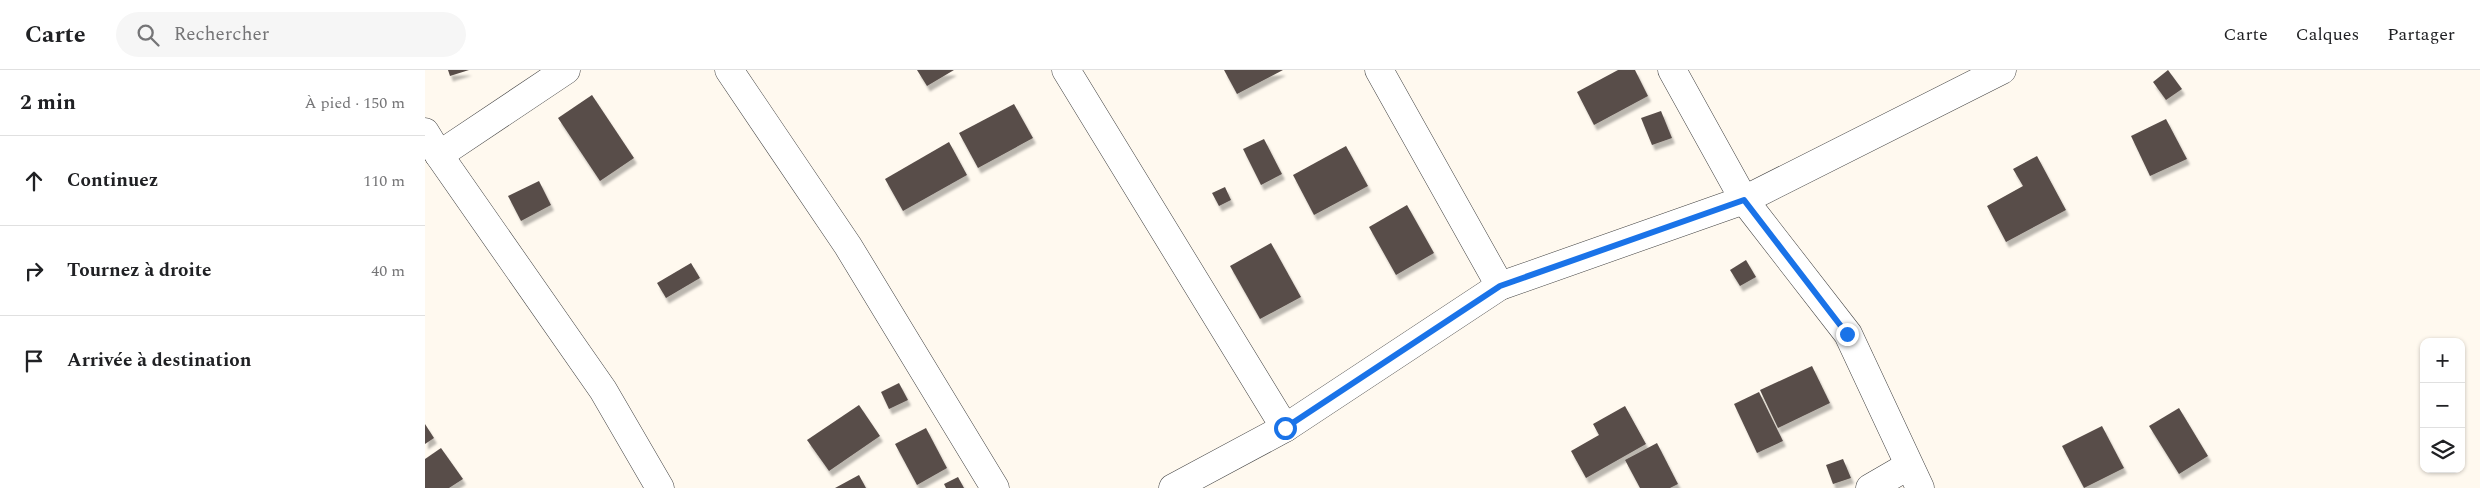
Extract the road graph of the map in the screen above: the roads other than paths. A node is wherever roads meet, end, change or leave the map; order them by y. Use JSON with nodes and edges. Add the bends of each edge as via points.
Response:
{"nodes":[{"id":1,"x":566,"y":70,"type":"edge"},
{"id":2,"x":729,"y":70,"type":"edge"},
{"id":3,"x":1066,"y":70,"type":"edge"},
{"id":4,"x":1379,"y":70,"type":"edge"},
{"id":5,"x":1672,"y":70,"type":"edge"},
{"id":6,"x":1996,"y":72,"type":"edge"},
{"id":7,"x":425,"y":132,"type":"edge"},
{"id":8,"x":439,"y":155,"type":"junction"},
{"id":9,"x":1744,"y":200,"type":"junction"},
{"id":10,"x":1500,"y":286,"type":"junction"},
{"id":11,"x":1285,"y":428,"type":"junction"},
{"id":12,"x":1914,"y":477,"type":"edge"},
{"id":13,"x":660,"y":488,"type":"edge"},
{"id":14,"x":995,"y":488,"type":"edge"},
{"id":15,"x":1173,"y":488,"type":"edge"},
{"id":16,"x":1870,"y":488,"type":"edge"}],
"edges":[{"from":1,"to":8,"type":"street"},
{"from":2,"to":14,"type":"street","via":[[848,246]]},
{"from":3,"to":11,"type":"street"},
{"from":4,"to":10,"type":"street"},
{"from":5,"to":9,"type":"street"},
{"from":6,"to":9,"type":"street"},
{"from":7,"to":8,"type":"street"},
{"from":8,"to":13,"type":"street","via":[[603,390]]},
{"from":9,"to":10,"type":"street"},
{"from":9,"to":12,"type":"street","via":[[1847,334]]},
{"from":10,"to":11,"type":"street"},
{"from":11,"to":15,"type":"street"},
{"from":12,"to":16,"type":"street"}]}
